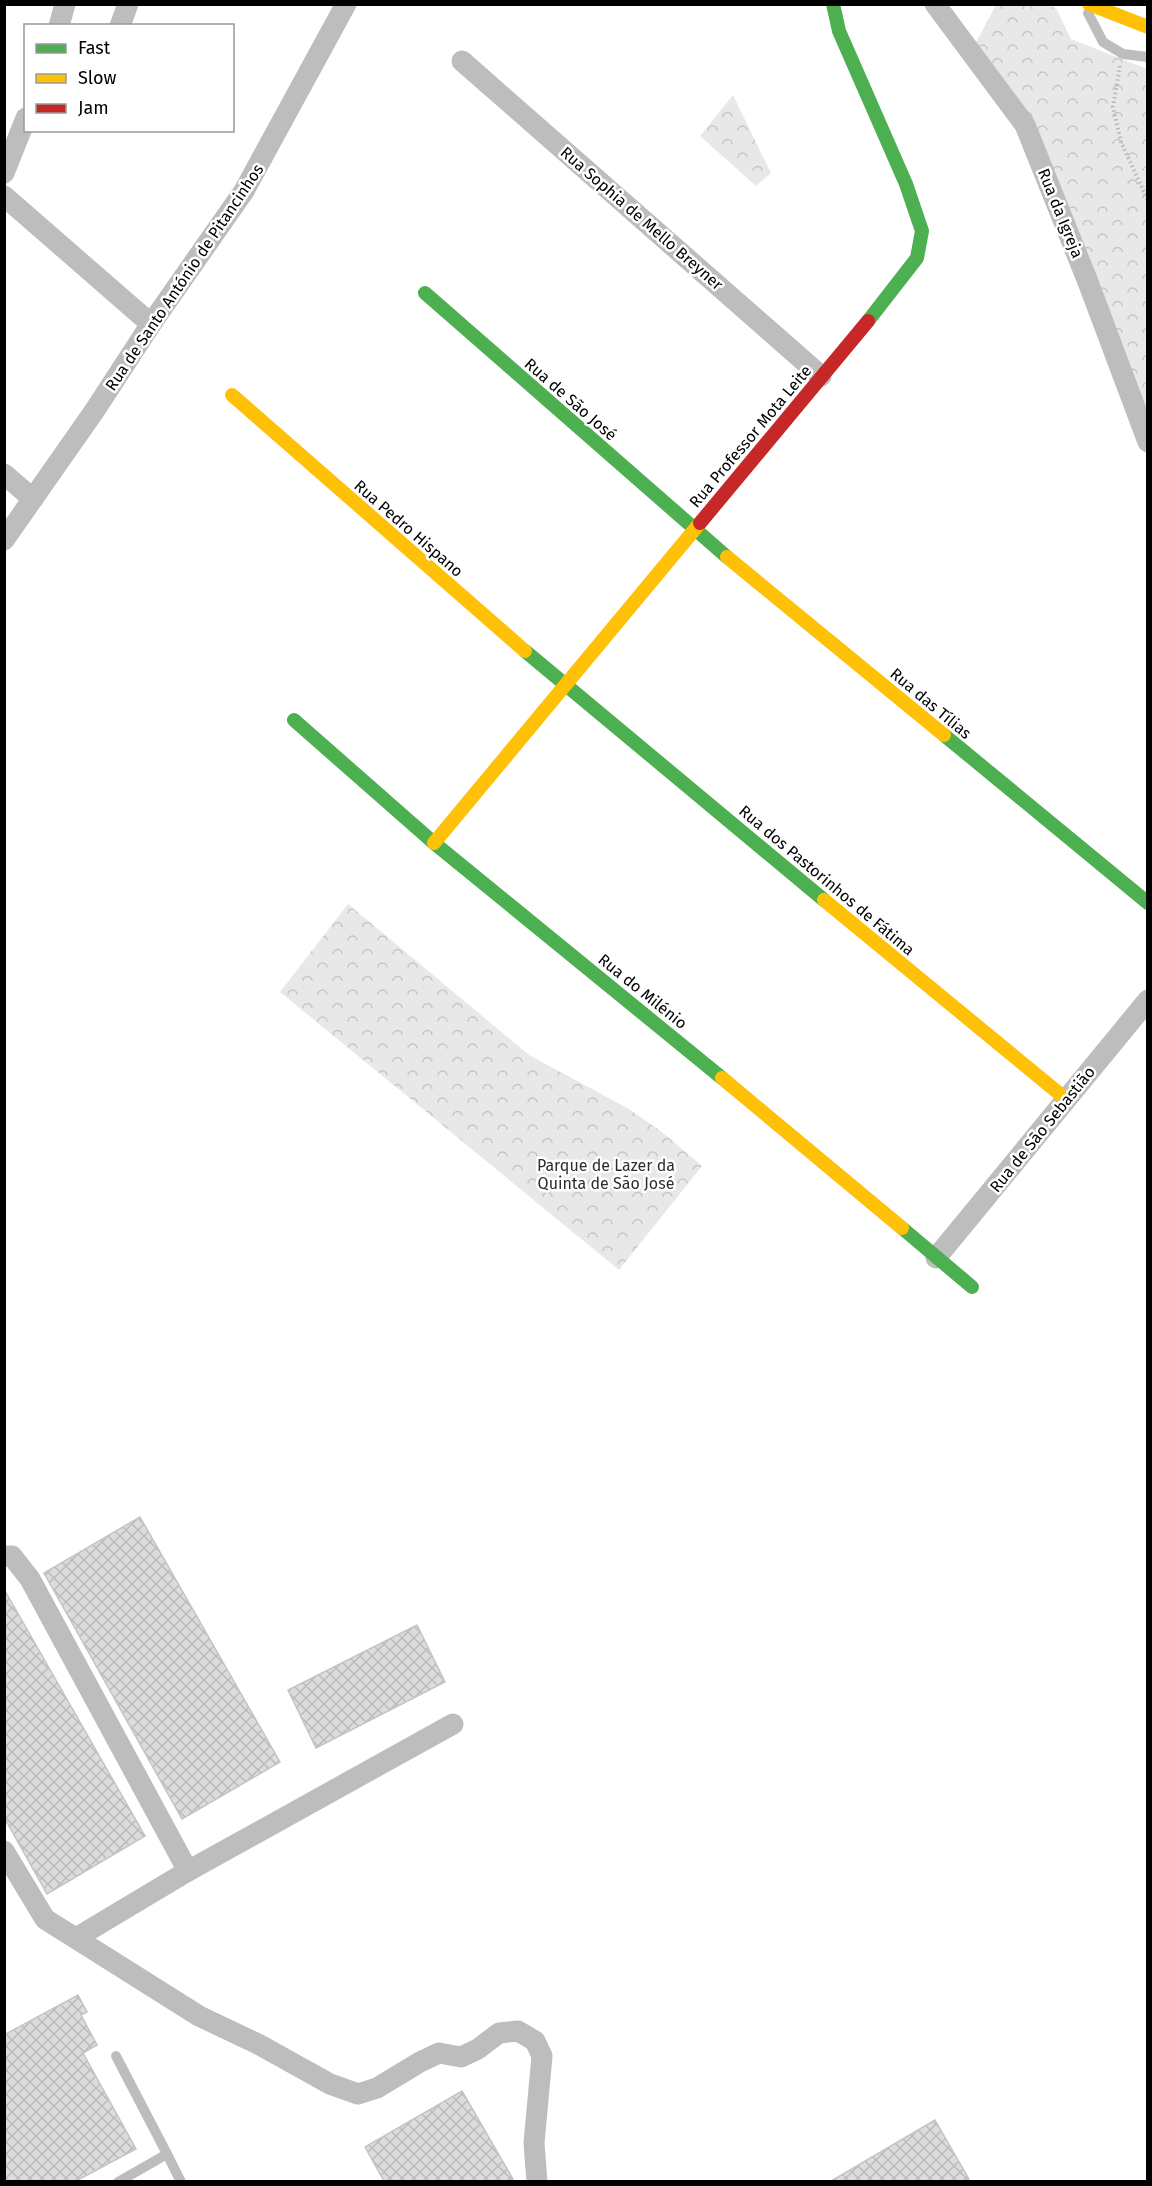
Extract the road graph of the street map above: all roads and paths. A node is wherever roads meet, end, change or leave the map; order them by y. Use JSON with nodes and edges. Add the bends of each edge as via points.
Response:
{"nodes":[{"id":1,"x":65,"y":4,"type":"edge"},
{"id":2,"x":128,"y":4,"type":"edge"},
{"id":3,"x":346,"y":4,"type":"edge"},
{"id":4,"x":833,"y":4,"type":"edge"},
{"id":5,"x":1084,"y":4,"type":"edge"},
{"id":6,"x":1089,"y":4,"type":"edge"},
{"id":7,"x":940,"y":7,"type":"edge"},
{"id":8,"x":1134,"y":17,"type":"edge"},
{"id":9,"x":60,"y":24,"type":"edge"},
{"id":10,"x":121,"y":24,"type":"edge"},
{"id":11,"x":1123,"y":54,"type":"junction"},
{"id":12,"x":1148,"y":57,"type":"edge"},
{"id":13,"x":462,"y":61,"type":"dead end"},
{"id":14,"x":24,"y":123,"type":"edge"},
{"id":15,"x":4,"y":173,"type":"edge"},
{"id":16,"x":4,"y":196,"type":"edge"},
{"id":17,"x":1148,"y":201,"type":"edge"},
{"id":18,"x":425,"y":293,"type":"dead end"},
{"id":19,"x":151,"y":324,"type":"junction"},
{"id":20,"x":821,"y":376,"type":"junction"},
{"id":21,"x":232,"y":395,"type":"dead end"},
{"id":22,"x":1148,"y":442,"type":"edge"},
{"id":23,"x":4,"y":474,"type":"edge"},
{"id":24,"x":33,"y":499,"type":"junction"},
{"id":25,"x":694,"y":529,"type":"junction"},
{"id":26,"x":4,"y":540,"type":"edge"},
{"id":27,"x":565,"y":686,"type":"junction"},
{"id":28,"x":294,"y":720,"type":"dead end"},
{"id":29,"x":434,"y":843,"type":"junction"},
{"id":30,"x":1148,"y":903,"type":"edge"},
{"id":31,"x":1148,"y":1000,"type":"edge"},
{"id":32,"x":1067,"y":1100,"type":"junction"},
{"id":33,"x":936,"y":1258,"type":"junction"},
{"id":34,"x":972,"y":1287,"type":"dead end"},
{"id":35,"x":4,"y":1556,"type":"edge"},
{"id":36,"x":453,"y":1724,"type":"dead end"},
{"id":37,"x":4,"y":1851,"type":"edge"},
{"id":38,"x":188,"y":1871,"type":"junction"},
{"id":39,"x":76,"y":1938,"type":"junction"},
{"id":40,"x":116,"y":2056,"type":"dead end"},
{"id":41,"x":167,"y":2154,"type":"junction"},
{"id":42,"x":118,"y":2181,"type":"edge"},
{"id":43,"x":181,"y":2181,"type":"edge"},
{"id":44,"x":537,"y":2181,"type":"edge"}],
"edges":[{"from":1,"to":9,"type":"street"},
{"from":2,"to":10,"type":"street"},
{"from":3,"to":19,"type":"street","name":"Rua de Santo António de Pitancinhos","via":[[244,191]]},
{"from":4,"to":20,"type":"street","name":"Rua Professor Mota Leite","via":[[839,31],[906,184],[922,231],[917,258]]},
{"from":5,"to":11,"type":"lane","via":[[1103,42]]},
{"from":6,"to":8,"type":"street"},
{"from":7,"to":22,"type":"street","name":"Rua da Igreja","via":[[1025,124]]},
{"from":11,"to":12,"type":"lane"},
{"from":11,"to":17,"type":"path","via":[[1113,107],[1121,142]]},
{"from":13,"to":20,"type":"street","name":"Rua Sophia de Mello Breyner"},
{"from":14,"to":15,"type":"street"},
{"from":16,"to":19,"type":"street"},
{"from":18,"to":25,"type":"street","name":"Rua de São José"},
{"from":19,"to":24,"type":"street","name":"Rua de Santo António de Pitancinhos"},
{"from":20,"to":25,"type":"street","name":"Rua Professor Mota Leite"},
{"from":21,"to":27,"type":"street","name":"Rua Pedro Hispano"},
{"from":23,"to":24,"type":"street"},
{"from":24,"to":26,"type":"street","name":"Rua de Santo António de Pitancinhos"},
{"from":25,"to":27,"type":"street","name":"Rua Professor Mota Leite"},
{"from":25,"to":30,"type":"street","name":"Rua das Tílias"},
{"from":27,"to":29,"type":"street","name":"Rua Professor Mota Leite"},
{"from":27,"to":32,"type":"street","name":"Rua dos Pastorinhos de Fátima"},
{"from":28,"to":29,"type":"street","name":"Rua do Milénio"},
{"from":29,"to":33,"type":"street","name":"Rua do Milénio","via":[[760,1108]]},
{"from":31,"to":32,"type":"street","name":"Rua de São Sebastião"},
{"from":32,"to":33,"type":"street","name":"Rua de São Sebastião"},
{"from":33,"to":34,"type":"street","name":"Rua do Milénio"},
{"from":35,"to":38,"type":"street","via":[[12,1556],[30,1579]]},
{"from":36,"to":38,"type":"street"},
{"from":37,"to":39,"type":"street","via":[[45,1919]]},
{"from":38,"to":39,"type":"street"},
{"from":39,"to":44,"type":"street","via":[[199,2016],[330,2084],[358,2094],[377,2088],[440,2053],[461,2057],[500,2033],[518,2031],[535,2041],[542,2056],[534,2143]]},
{"from":40,"to":41,"type":"lane"},
{"from":41,"to":42,"type":"lane"},
{"from":41,"to":43,"type":"lane"}]}
